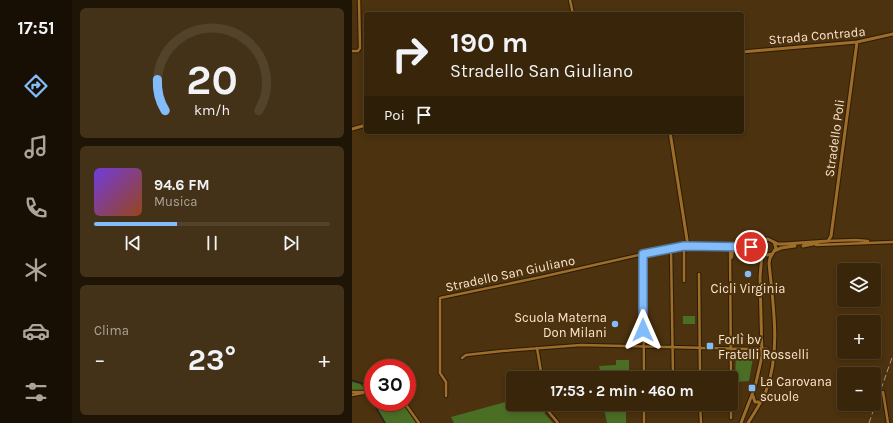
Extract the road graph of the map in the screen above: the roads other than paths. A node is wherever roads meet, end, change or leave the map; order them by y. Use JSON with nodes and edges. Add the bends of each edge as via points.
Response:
{"nodes":[{"id":1,"x":359,"y":0,"type":"edge"},
{"id":2,"x":570,"y":0,"type":"edge"},
{"id":3,"x":573,"y":12,"type":"edge"},
{"id":4,"x":893,"y":34,"type":"edge"},
{"id":5,"x":857,"y":42,"type":"junction"},
{"id":6,"x":352,"y":51,"type":"edge"},
{"id":7,"x":744,"y":52,"type":"edge"},
{"id":8,"x":364,"y":126,"type":"edge"},
{"id":9,"x":352,"y":129,"type":"edge"},
{"id":10,"x":670,"y":134,"type":"edge"},
{"id":11,"x":831,"y":236,"type":"junction"},
{"id":12,"x":842,"y":240,"type":"junction"},
{"id":13,"x":828,"y":241,"type":"junction"},
{"id":14,"x":836,"y":241,"type":"junction"},
{"id":15,"x":760,"y":242,"type":"junction"},
{"id":16,"x":774,"y":242,"type":"junction"},
{"id":17,"x":868,"y":242,"type":"junction"},
{"id":18,"x":893,"y":242,"type":"edge"},
{"id":19,"x":852,"y":243,"type":"junction"},
{"id":20,"x":815,"y":245,"type":"junction"},
{"id":21,"x":684,"y":246,"type":"junction"},
{"id":22,"x":737,"y":246,"type":"junction"},
{"id":23,"x":690,"y":247,"type":"junction"},
{"id":24,"x":731,"y":247,"type":"junction"},
{"id":25,"x":671,"y":248,"type":"junction"},
{"id":26,"x":759,"y":249,"type":"junction"},
{"id":27,"x":774,"y":252,"type":"junction"},
{"id":28,"x":643,"y":254,"type":"junction"},
{"id":29,"x":762,"y":254,"type":"junction"},
{"id":30,"x":699,"y":274,"type":"dead end"},
{"id":31,"x":684,"y":281,"type":"dead end"},
{"id":32,"x":761,"y":290,"type":"junction"},
{"id":33,"x":772,"y":299,"type":"junction"},
{"id":34,"x":762,"y":325,"type":"junction"},
{"id":35,"x":643,"y":346,"type":"junction"},
{"id":36,"x":673,"y":347,"type":"junction"},
{"id":37,"x":537,"y":348,"type":"junction"},
{"id":38,"x":700,"y":348,"type":"junction"},
{"id":39,"x":755,"y":348,"type":"junction"},
{"id":40,"x":762,"y":348,"type":"junction"},
{"id":41,"x":730,"y":349,"type":"junction"},
{"id":42,"x":762,"y":356,"type":"junction"},
{"id":43,"x":462,"y":358,"type":"dead end"},
{"id":44,"x":772,"y":367,"type":"junction"},
{"id":45,"x":541,"y":371,"type":"edge"},
{"id":46,"x":644,"y":371,"type":"edge"},
{"id":47,"x":673,"y":371,"type":"edge"},
{"id":48,"x":700,"y":371,"type":"edge"},
{"id":49,"x":731,"y":371,"type":"edge"},
{"id":50,"x":754,"y":390,"type":"junction"},
{"id":51,"x":884,"y":392,"type":"dead end"},
{"id":52,"x":364,"y":393,"type":"edge"},
{"id":53,"x":352,"y":394,"type":"edge"},
{"id":54,"x":446,"y":396,"type":"dead end"},
{"id":55,"x":761,"y":402,"type":"junction"},
{"id":56,"x":410,"y":411,"type":"edge"},
{"id":57,"x":548,"y":411,"type":"edge"},
{"id":58,"x":644,"y":411,"type":"edge"},
{"id":59,"x":700,"y":411,"type":"edge"},
{"id":60,"x":731,"y":411,"type":"edge"},
{"id":61,"x":731,"y":418,"type":"dead end"},
{"id":62,"x":419,"y":423,"type":"edge"},
{"id":63,"x":558,"y":423,"type":"edge"},
{"id":64,"x":644,"y":423,"type":"edge"},
{"id":65,"x":701,"y":423,"type":"edge"},
{"id":66,"x":740,"y":423,"type":"edge"},
{"id":67,"x":748,"y":423,"type":"edge"},
{"id":68,"x":888,"y":423,"type":"edge"}],
"edges":[{"from":1,"to":6,"type":"street","via":[[360,48],[358,51]]},
{"from":2,"to":3,"type":"street"},
{"from":4,"to":5,"type":"street","name":"Strada Contrada"},
{"from":5,"to":7,"type":"street","name":"Strada Contrada"},
{"from":5,"to":11,"type":"street","name":"Stradello Poli"},
{"from":8,"to":9,"type":"street"},
{"from":10,"to":23,"type":"street","via":[[687,242]]},
{"from":11,"to":13,"type":"street","name":"Stradello Poli"},
{"from":11,"to":14,"type":"street"},
{"from":12,"to":14,"type":"street"},
{"from":12,"to":17,"type":"street"},
{"from":12,"to":19,"type":"street"},
{"from":13,"to":14,"type":"street"},
{"from":13,"to":16,"type":"street","via":[[795,244]]},
{"from":13,"to":20,"type":"street"},
{"from":15,"to":16,"type":"street","via":[[766,239]]},
{"from":15,"to":22,"type":"street","name":"Stradello San Giuliano"},
{"from":15,"to":26,"type":"street"},
{"from":16,"to":27,"type":"street"},
{"from":17,"to":18,"type":"street"},
{"from":17,"to":19,"type":"street"},
{"from":19,"to":20,"type":"street"},
{"from":20,"to":27,"type":"street","via":[[786,247]]},
{"from":21,"to":23,"type":"street","name":"Stradello San Giuliano"},
{"from":21,"to":25,"type":"street","name":"Stradello San Giuliano"},
{"from":21,"to":31,"type":"street"},
{"from":22,"to":24,"type":"street","name":"Stradello San Giuliano"},
{"from":22,"to":26,"type":"street","name":"Stradello San Giuliano"},
{"from":23,"to":24,"type":"street","name":"Stradello San Giuliano"},
{"from":24,"to":41,"type":"street"},
{"from":25,"to":28,"type":"street","name":"Stradello San Giuliano"},
{"from":25,"to":36,"type":"street"},
{"from":26,"to":29,"type":"street"},
{"from":27,"to":29,"type":"street","via":[[767,256]]},
{"from":27,"to":33,"type":"street","via":[[769,263]]},
{"from":28,"to":35,"type":"street"},
{"from":28,"to":54,"type":"street","name":"Stradello San Giuliano","via":[[440,298],[440,373],[446,382]]},
{"from":29,"to":32,"type":"street"},
{"from":30,"to":38,"type":"street"},
{"from":32,"to":33,"type":"street","via":[[768,287]]},
{"from":32,"to":34,"type":"street"},
{"from":33,"to":44,"type":"street"},
{"from":34,"to":39,"type":"street","via":[[760,342]]},
{"from":34,"to":40,"type":"street"},
{"from":35,"to":36,"type":"street"},
{"from":35,"to":37,"type":"street","via":[[582,345]]},
{"from":35,"to":46,"type":"street"},
{"from":36,"to":38,"type":"street"},
{"from":36,"to":47,"type":"street"},
{"from":37,"to":43,"type":"street"},
{"from":37,"to":45,"type":"street"},
{"from":38,"to":41,"type":"street"},
{"from":38,"to":48,"type":"street"},
{"from":39,"to":40,"type":"street"},
{"from":39,"to":41,"type":"street"},
{"from":39,"to":42,"type":"street"},
{"from":40,"to":42,"type":"street"},
{"from":40,"to":44,"type":"street","via":[[770,351]]},
{"from":41,"to":49,"type":"street"},
{"from":42,"to":50,"type":"street"},
{"from":44,"to":55,"type":"street"},
{"from":50,"to":55,"type":"street","via":[[754,401]]},
{"from":50,"to":66,"type":"street"},
{"from":51,"to":68,"type":"street"},
{"from":52,"to":53,"type":"street"},
{"from":55,"to":67,"type":"street"},
{"from":56,"to":62,"type":"street"},
{"from":57,"to":63,"type":"street"},
{"from":58,"to":64,"type":"street"},
{"from":59,"to":65,"type":"street"},
{"from":60,"to":61,"type":"street"}]}
